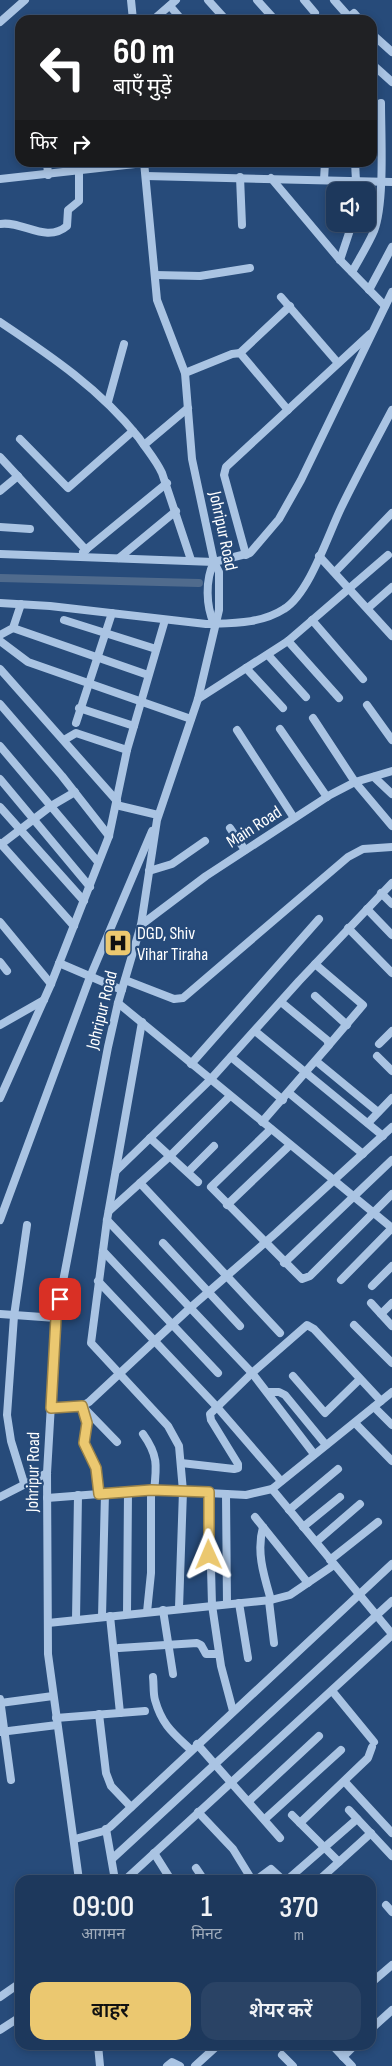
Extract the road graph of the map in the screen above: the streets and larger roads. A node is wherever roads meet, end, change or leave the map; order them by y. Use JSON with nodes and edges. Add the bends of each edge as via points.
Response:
{"nodes":[{"id":1,"x":25,"y":0,"type":"edge"},
{"id":2,"x":131,"y":0,"type":"edge"},
{"id":3,"x":176,"y":0,"type":"edge"},
{"id":4,"x":208,"y":0,"type":"edge"},
{"id":5,"x":257,"y":0,"type":"edge"},
{"id":6,"x":304,"y":0,"type":"edge"},
{"id":7,"x":334,"y":0,"type":"edge"},
{"id":8,"x":170,"y":6,"type":"junction"},
{"id":9,"x":315,"y":13,"type":"dead end"},
{"id":10,"x":132,"y":15,"type":"edge"},
{"id":11,"x":159,"y":15,"type":"edge"},
{"id":12,"x":178,"y":15,"type":"edge"},
{"id":13,"x":222,"y":15,"type":"edge"},
{"id":14,"x":270,"y":15,"type":"edge"},
{"id":15,"x":348,"y":15,"type":"edge"},
{"id":16,"x":0,"y":22,"type":"edge"},
{"id":17,"x":377,"y":38,"type":"edge"},
{"id":18,"x":392,"y":52,"type":"edge"},
{"id":19,"x":377,"y":68,"type":"edge"},
{"id":20,"x":392,"y":82,"type":"edge"},
{"id":21,"x":381,"y":103,"type":"dead end"},
{"id":22,"x":47,"y":167,"type":"edge"},
{"id":23,"x":112,"y":167,"type":"edge"},
{"id":24,"x":145,"y":167,"type":"edge"},
{"id":25,"x":325,"y":167,"type":"edge"},
{"id":26,"x":356,"y":167,"type":"edge"},
{"id":27,"x":80,"y":171,"type":"junction"},
{"id":28,"x":48,"y":175,"type":"junction"},
{"id":29,"x":146,"y":176,"type":"junction"},
{"id":30,"x":240,"y":177,"type":"junction"},
{"id":31,"x":272,"y":178,"type":"junction"},
{"id":32,"x":0,"y":180,"type":"edge"},
{"id":33,"x":324,"y":180,"type":"junction"},
{"id":34,"x":357,"y":181,"type":"junction"},
{"id":35,"x":380,"y":182,"type":"junction"},
{"id":36,"x":392,"y":182,"type":"edge"},
{"id":37,"x":0,"y":224,"type":"edge"},
{"id":38,"x":242,"y":225,"type":"dead end"},
{"id":39,"x":349,"y":232,"type":"edge"},
{"id":40,"x":392,"y":247,"type":"edge"},
{"id":41,"x":340,"y":260,"type":"junction"},
{"id":42,"x":250,"y":268,"type":"dead end"},
{"id":43,"x":352,"y":272,"type":"junction"},
{"id":44,"x":155,"y":275,"type":"junction"},
{"id":45,"x":369,"y":290,"type":"junction"},
{"id":46,"x":392,"y":292,"type":"edge"},
{"id":47,"x":281,"y":297,"type":"dead end"},
{"id":48,"x":290,"y":306,"type":"junction"},
{"id":49,"x":385,"y":306,"type":"junction"},
{"id":50,"x":0,"y":322,"type":"edge"},
{"id":51,"x":374,"y":331,"type":"junction"},
{"id":52,"x":124,"y":344,"type":"dead end"},
{"id":53,"x":240,"y":353,"type":"junction"},
{"id":54,"x":338,"y":363,"type":"junction"},
{"id":55,"x":185,"y":373,"type":"junction"},
{"id":56,"x":108,"y":402,"type":"junction"},
{"id":57,"x":188,"y":408,"type":"junction"},
{"id":58,"x":288,"y":410,"type":"junction"},
{"id":59,"x":392,"y":410,"type":"edge"},
{"id":60,"x":386,"y":422,"type":"junction"},
{"id":61,"x":392,"y":428,"type":"edge"},
{"id":62,"x":133,"y":431,"type":"junction"},
{"id":63,"x":20,"y":439,"type":"dead end"},
{"id":64,"x":144,"y":445,"type":"junction"},
{"id":65,"x":0,"y":457,"type":"edge"},
{"id":66,"x":18,"y":476,"type":"junction"},
{"id":67,"x":167,"y":484,"type":"junction"},
{"id":68,"x":0,"y":492,"type":"edge"},
{"id":69,"x":176,"y":512,"type":"junction"},
{"id":70,"x":392,"y":512,"type":"edge"},
{"id":71,"x":386,"y":519,"type":"junction"},
{"id":72,"x":392,"y":526,"type":"edge"},
{"id":73,"x":0,"y":527,"type":"edge"},
{"id":74,"x":30,"y":529,"type":"dead end"},
{"id":75,"x":86,"y":550,"type":"junction"},
{"id":76,"x":0,"y":554,"type":"edge"},
{"id":77,"x":388,"y":555,"type":"dead end"},
{"id":78,"x":246,"y":556,"type":"junction"},
{"id":79,"x":319,"y":556,"type":"junction"},
{"id":80,"x":77,"y":557,"type":"junction"},
{"id":81,"x":118,"y":558,"type":"junction"},
{"id":82,"x":191,"y":560,"type":"junction"},
{"id":83,"x":214,"y":562,"type":"junction"},
{"id":84,"x":335,"y":572,"type":"junction"},
{"id":85,"x":392,"y":587,"type":"edge"},
{"id":86,"x":350,"y":588,"type":"junction"},
{"id":87,"x":0,"y":603,"type":"edge"},
{"id":88,"x":21,"y":604,"type":"junction"},
{"id":89,"x":368,"y":608,"type":"junction"},
{"id":90,"x":112,"y":613,"type":"junction"},
{"id":91,"x":64,"y":620,"type":"dead end"},
{"id":92,"x":165,"y":620,"type":"junction"},
{"id":93,"x":312,"y":620,"type":"junction"},
{"id":94,"x":214,"y":624,"type":"junction"},
{"id":95,"x":13,"y":628,"type":"junction"},
{"id":96,"x":105,"y":632,"type":"junction"},
{"id":97,"x":391,"y":632,"type":"edge"},
{"id":98,"x":0,"y":635,"type":"edge"},
{"id":99,"x":0,"y":641,"type":"edge"},
{"id":100,"x":288,"y":641,"type":"junction"},
{"id":101,"x":156,"y":649,"type":"junction"},
{"id":102,"x":268,"y":656,"type":"junction"},
{"id":103,"x":96,"y":657,"type":"junction"},
{"id":104,"x":246,"y":668,"type":"junction"},
{"id":105,"x":0,"y":669,"type":"edge"},
{"id":106,"x":148,"y":675,"type":"junction"},
{"id":107,"x":363,"y":679,"type":"dead end"},
{"id":108,"x":87,"y":683,"type":"junction"},
{"id":109,"x":306,"y":697,"type":"dead end"},
{"id":110,"x":339,"y":698,"type":"dead end"},
{"id":111,"x":198,"y":699,"type":"junction"},
{"id":112,"x":141,"y":702,"type":"junction"},
{"id":113,"x":0,"y":704,"type":"edge"},
{"id":114,"x":367,"y":705,"type":"dead end"},
{"id":115,"x":79,"y":708,"type":"junction"},
{"id":116,"x":283,"y":708,"type":"dead end"},
{"id":117,"x":313,"y":718,"type":"dead end"},
{"id":118,"x":191,"y":719,"type":"junction"},
{"id":119,"x":76,"y":723,"type":"dead end"},
{"id":120,"x":134,"y":726,"type":"junction"},
{"id":121,"x":280,"y":729,"type":"dead end"},
{"id":122,"x":237,"y":730,"type":"dead end"},
{"id":123,"x":64,"y":740,"type":"junction"},
{"id":124,"x":392,"y":740,"type":"edge"},
{"id":125,"x":0,"y":746,"type":"edge"},
{"id":126,"x":127,"y":750,"type":"junction"},
{"id":127,"x":392,"y":771,"type":"edge"},
{"id":128,"x":374,"y":777,"type":"junction"},
{"id":129,"x":0,"y":779,"type":"edge"},
{"id":130,"x":355,"y":782,"type":"junction"},
{"id":131,"x":75,"y":792,"type":"junction"},
{"id":132,"x":392,"y":794,"type":"edge"},
{"id":133,"x":327,"y":796,"type":"junction"},
{"id":134,"x":118,"y":804,"type":"junction"},
{"id":135,"x":51,"y":806,"type":"junction"},
{"id":136,"x":0,"y":807,"type":"edge"},
{"id":137,"x":157,"y":817,"type":"junction"},
{"id":138,"x":294,"y":818,"type":"junction"},
{"id":139,"x":33,"y":820,"type":"junction"},
{"id":140,"x":392,"y":826,"type":"edge"},
{"id":141,"x":230,"y":828,"type":"dead end"},
{"id":142,"x":19,"y":830,"type":"junction"},
{"id":143,"x":109,"y":836,"type":"junction"},
{"id":144,"x":205,"y":841,"type":"dead end"},
{"id":145,"x":0,"y":844,"type":"edge"},
{"id":146,"x":392,"y":846,"type":"edge"},
{"id":147,"x":245,"y":850,"type":"junction"},
{"id":148,"x":98,"y":862,"type":"junction"},
{"id":149,"x":149,"y":871,"type":"junction"},
{"id":150,"x":392,"y":883,"type":"edge"},
{"id":151,"x":90,"y":887,"type":"junction"},
{"id":152,"x":381,"y":893,"type":"junction"},
{"id":153,"x":84,"y":900,"type":"junction"},
{"id":154,"x":392,"y":904,"type":"edge"},
{"id":155,"x":367,"y":909,"type":"junction"},
{"id":156,"x":319,"y":919,"type":"dead end"},
{"id":157,"x":0,"y":922,"type":"edge"},
{"id":158,"x":141,"y":925,"type":"junction"},
{"id":159,"x":74,"y":926,"type":"junction"},
{"id":160,"x":348,"y":928,"type":"junction"},
{"id":161,"x":392,"y":935,"type":"edge"},
{"id":162,"x":0,"y":962,"type":"edge"},
{"id":163,"x":59,"y":963,"type":"junction"},
{"id":164,"x":315,"y":964,"type":"junction"},
{"id":165,"x":8,"y":971,"type":"dead end"},
{"id":166,"x":392,"y":973,"type":"edge"},
{"id":167,"x":90,"y":977,"type":"junction"},
{"id":168,"x":125,"y":980,"type":"junction"},
{"id":169,"x":51,"y":984,"type":"junction"},
{"id":170,"x":122,"y":990,"type":"junction"},
{"id":171,"x":315,"y":996,"type":"dead end"},
{"id":172,"x":44,"y":1000,"type":"junction"},
{"id":173,"x":280,"y":1002,"type":"junction"},
{"id":174,"x":118,"y":1003,"type":"junction"},
{"id":175,"x":142,"y":1022,"type":"junction"},
{"id":176,"x":0,"y":1025,"type":"edge"},
{"id":177,"x":347,"y":1025,"type":"junction"},
{"id":178,"x":254,"y":1031,"type":"junction"},
{"id":179,"x":392,"y":1031,"type":"edge"},
{"id":180,"x":379,"y":1044,"type":"dead end"},
{"id":181,"x":329,"y":1045,"type":"junction"},
{"id":182,"x":377,"y":1056,"type":"dead end"},
{"id":183,"x":231,"y":1057,"type":"junction"},
{"id":184,"x":316,"y":1061,"type":"junction"},
{"id":185,"x":190,"y":1064,"type":"junction"},
{"id":186,"x":392,"y":1071,"type":"edge"},
{"id":187,"x":306,"y":1073,"type":"junction"},
{"id":188,"x":210,"y":1080,"type":"junction"},
{"id":189,"x":289,"y":1093,"type":"junction"},
{"id":190,"x":230,"y":1096,"type":"junction"},
{"id":191,"x":0,"y":1098,"type":"edge"},
{"id":192,"x":392,"y":1098,"type":"edge"},
{"id":193,"x":283,"y":1100,"type":"junction"},
{"id":194,"x":378,"y":1112,"type":"junction"},
{"id":195,"x":262,"y":1122,"type":"junction"},
{"id":196,"x":368,"y":1123,"type":"junction"},
{"id":197,"x":392,"y":1127,"type":"edge"},
{"id":198,"x":271,"y":1129,"type":"junction"},
{"id":199,"x":383,"y":1136,"type":"junction"},
{"id":200,"x":150,"y":1138,"type":"junction"},
{"id":201,"x":290,"y":1145,"type":"junction"},
{"id":202,"x":214,"y":1146,"type":"dead end"},
{"id":203,"x":363,"y":1154,"type":"junction"},
{"id":204,"x":170,"y":1156,"type":"junction"},
{"id":205,"x":392,"y":1160,"type":"edge"},
{"id":206,"x":116,"y":1171,"type":"junction"},
{"id":207,"x":188,"y":1172,"type":"junction"},
{"id":208,"x":335,"y":1181,"type":"junction"},
{"id":209,"x":198,"y":1182,"type":"dead end"},
{"id":210,"x":140,"y":1183,"type":"junction"},
{"id":211,"x":392,"y":1194,"type":"edge"},
{"id":212,"x":354,"y":1197,"type":"junction"},
{"id":213,"x":228,"y":1205,"type":"junction"},
{"id":214,"x":109,"y":1211,"type":"junction"},
{"id":215,"x":372,"y":1212,"type":"junction"},
{"id":216,"x":0,"y":1220,"type":"edge"},
{"id":217,"x":107,"y":1220,"type":"junction"},
{"id":218,"x":27,"y":1225,"type":"dead end"},
{"id":219,"x":392,"y":1228,"type":"edge"},
{"id":220,"x":162,"y":1243,"type":"dead end"},
{"id":221,"x":265,"y":1243,"type":"junction"},
{"id":222,"x":103,"y":1251,"type":"junction"},
{"id":223,"x":284,"y":1263,"type":"junction"},
{"id":224,"x":392,"y":1266,"type":"edge"},
{"id":225,"x":226,"y":1276,"type":"junction"},
{"id":226,"x":341,"y":1280,"type":"dead end"},
{"id":227,"x":98,"y":1281,"type":"junction"},
{"id":228,"x":372,"y":1286,"type":"dead end"},
{"id":229,"x":208,"y":1292,"type":"junction"},
{"id":230,"x":371,"y":1303,"type":"dead end"},
{"id":231,"x":392,"y":1303,"type":"edge"},
{"id":232,"x":190,"y":1308,"type":"junction"},
{"id":233,"x":0,"y":1314,"type":"edge"},
{"id":234,"x":381,"y":1314,"type":"junction"},
{"id":235,"x":14,"y":1316,"type":"junction"},
{"id":236,"x":56,"y":1318,"type":"junction"},
{"id":237,"x":172,"y":1325,"type":"junction"},
{"id":238,"x":354,"y":1325,"type":"dead end"},
{"id":239,"x":240,"y":1326,"type":"dead end"},
{"id":240,"x":392,"y":1326,"type":"edge"},
{"id":241,"x":280,"y":1333,"type":"dead end"},
{"id":242,"x":155,"y":1342,"type":"junction"},
{"id":243,"x":392,"y":1363,"type":"edge"},
{"id":244,"x":218,"y":1373,"type":"dead end"},
{"id":245,"x":252,"y":1373,"type":"junction"},
{"id":246,"x":119,"y":1374,"type":"junction"},
{"id":247,"x":293,"y":1376,"type":"dead end"},
{"id":248,"x":360,"y":1379,"type":"junction"},
{"id":249,"x":268,"y":1392,"type":"junction"},
{"id":250,"x":392,"y":1392,"type":"edge"},
{"id":251,"x":378,"y":1404,"type":"junction"},
{"id":252,"x":82,"y":1406,"type":"junction"},
{"id":253,"x":217,"y":1407,"type":"junction"},
{"id":254,"x":51,"y":1408,"type":"junction"},
{"id":255,"x":355,"y":1422,"type":"junction"},
{"id":256,"x":392,"y":1425,"type":"edge"},
{"id":257,"x":143,"y":1434,"type":"dead end"},
{"id":258,"x":117,"y":1442,"type":"dead end"},
{"id":259,"x":326,"y":1445,"type":"junction"},
{"id":260,"x":314,"y":1454,"type":"junction"},
{"id":261,"x":392,"y":1461,"type":"edge"},
{"id":262,"x":182,"y":1463,"type":"junction"},
{"id":263,"x":338,"y":1469,"type":"dead end"},
{"id":264,"x":47,"y":1472,"type":"junction"},
{"id":265,"x":281,"y":1481,"type":"junction"},
{"id":266,"x":24,"y":1483,"type":"junction"},
{"id":267,"x":272,"y":1489,"type":"junction"},
{"id":268,"x":153,"y":1490,"type":"junction"},
{"id":269,"x":183,"y":1491,"type":"junction"},
{"id":270,"x":128,"y":1492,"type":"junction"},
{"id":271,"x":209,"y":1492,"type":"junction"},
{"id":272,"x":102,"y":1493,"type":"junction"},
{"id":273,"x":226,"y":1494,"type":"junction"},
{"id":274,"x":78,"y":1496,"type":"junction"},
{"id":275,"x":0,"y":1497,"type":"edge"},
{"id":276,"x":340,"y":1497,"type":"dead end"},
{"id":277,"x":47,"y":1498,"type":"junction"},
{"id":278,"x":360,"y":1504,"type":"dead end"},
{"id":279,"x":289,"y":1510,"type":"junction"},
{"id":280,"x":255,"y":1517,"type":"dead end"},
{"id":281,"x":378,"y":1522,"type":"dead end"},
{"id":282,"x":263,"y":1527,"type":"junction"},
{"id":283,"x":303,"y":1527,"type":"junction"},
{"id":284,"x":316,"y":1542,"type":"junction"},
{"id":285,"x":332,"y":1562,"type":"junction"},
{"id":286,"x":392,"y":1564,"type":"edge"},
{"id":287,"x":308,"y":1583,"type":"junction"},
{"id":288,"x":358,"y":1594,"type":"junction"},
{"id":289,"x":270,"y":1601,"type":"junction"},
{"id":290,"x":392,"y":1601,"type":"edge"},
{"id":291,"x":239,"y":1603,"type":"junction"},
{"id":292,"x":227,"y":1604,"type":"junction"},
{"id":293,"x":212,"y":1605,"type":"junction"},
{"id":294,"x":179,"y":1608,"type":"junction"},
{"id":295,"x":163,"y":1610,"type":"junction"},
{"id":296,"x":147,"y":1612,"type":"junction"},
{"id":297,"x":127,"y":1614,"type":"junction"},
{"id":298,"x":106,"y":1616,"type":"junction"},
{"id":299,"x":376,"y":1616,"type":"junction"},
{"id":300,"x":76,"y":1620,"type":"junction"},
{"id":301,"x":48,"y":1623,"type":"junction"},
{"id":302,"x":392,"y":1635,"type":"edge"},
{"id":303,"x":274,"y":1642,"type":"dead end"},
{"id":304,"x":168,"y":1646,"type":"junction"},
{"id":305,"x":119,"y":1648,"type":"dead end"},
{"id":306,"x":219,"y":1654,"type":"junction"},
{"id":307,"x":248,"y":1658,"type":"dead end"},
{"id":308,"x":173,"y":1674,"type":"dead end"},
{"id":309,"x":153,"y":1677,"type":"dead end"},
{"id":310,"x":333,"y":1692,"type":"junction"},
{"id":311,"x":52,"y":1696,"type":"junction"},
{"id":312,"x":0,"y":1702,"type":"edge"},
{"id":313,"x":145,"y":1710,"type":"dead end"},
{"id":314,"x":233,"y":1710,"type":"junction"},
{"id":315,"x":120,"y":1712,"type":"junction"},
{"id":316,"x":98,"y":1714,"type":"junction"},
{"id":317,"x":56,"y":1721,"type":"junction"},
{"id":318,"x":2,"y":1732,"type":"edge"},
{"id":319,"x":319,"y":1736,"type":"dead end"},
{"id":320,"x":194,"y":1747,"type":"junction"},
{"id":321,"x":341,"y":1750,"type":"dead end"},
{"id":322,"x":215,"y":1764,"type":"junction"},
{"id":323,"x":11,"y":1780,"type":"dead end"},
{"id":324,"x":231,"y":1781,"type":"junction"},
{"id":325,"x":345,"y":1782,"type":"junction"},
{"id":326,"x":249,"y":1801,"type":"junction"},
{"id":327,"x":131,"y":1806,"type":"junction"},
{"id":328,"x":349,"y":1810,"type":"dead end"},
{"id":329,"x":198,"y":1812,"type":"junction"},
{"id":330,"x":292,"y":1815,"type":"dead end"},
{"id":331,"x":265,"y":1819,"type":"junction"},
{"id":332,"x":357,"y":1819,"type":"junction"},
{"id":333,"x":300,"y":1823,"type":"junction"},
{"id":334,"x":106,"y":1829,"type":"junction"},
{"id":335,"x":371,"y":1833,"type":"junction"},
{"id":336,"x":392,"y":1833,"type":"edge"},
{"id":337,"x":75,"y":1838,"type":"junction"},
{"id":338,"x":280,"y":1838,"type":"dead end"},
{"id":339,"x":325,"y":1847,"type":"junction"},
{"id":340,"x":154,"y":1853,"type":"junction"},
{"id":341,"x":392,"y":1856,"type":"edge"},
{"id":342,"x":112,"y":1859,"type":"junction"},
{"id":343,"x":339,"y":1862,"type":"junction"},
{"id":344,"x":196,"y":1868,"type":"dead end"},
{"id":345,"x":79,"y":1875,"type":"edge"},
{"id":346,"x":114,"y":1875,"type":"edge"},
{"id":347,"x":130,"y":1875,"type":"edge"},
{"id":348,"x":168,"y":1875,"type":"edge"},
{"id":349,"x":201,"y":1875,"type":"edge"},
{"id":350,"x":249,"y":1875,"type":"edge"},
{"id":351,"x":263,"y":1875,"type":"edge"},
{"id":352,"x":279,"y":1875,"type":"edge"},
{"id":353,"x":291,"y":1875,"type":"edge"},
{"id":354,"x":325,"y":1875,"type":"edge"},
{"id":355,"x":386,"y":1905,"type":"dead end"},
{"id":356,"x":392,"y":1912,"type":"edge"},
{"id":357,"x":392,"y":1965,"type":"edge"},
{"id":358,"x":376,"y":1979,"type":"edge"},
{"id":359,"x":15,"y":1986,"type":"edge"},
{"id":360,"x":0,"y":1997,"type":"edge"},
{"id":361,"x":392,"y":2010,"type":"edge"},
{"id":362,"x":15,"y":2020,"type":"edge"},
{"id":363,"x":376,"y":2024,"type":"edge"},
{"id":364,"x":0,"y":2030,"type":"edge"},
{"id":365,"x":98,"y":2050,"type":"edge"},
{"id":366,"x":213,"y":2050,"type":"edge"},
{"id":367,"x":337,"y":2050,"type":"edge"},
{"id":368,"x":350,"y":2050,"type":"edge"},
{"id":369,"x":282,"y":2055,"type":"dead end"},
{"id":370,"x":343,"y":2057,"type":"junction"},
{"id":371,"x":100,"y":2066,"type":"edge"},
{"id":372,"x":167,"y":2066,"type":"edge"},
{"id":373,"x":180,"y":2066,"type":"edge"},
{"id":374,"x":195,"y":2066,"type":"edge"},
{"id":375,"x":293,"y":2066,"type":"edge"},
{"id":376,"x":352,"y":2066,"type":"edge"}],
"edges":[{"from":1,"to":16,"type":"street"},
{"from":2,"to":10,"type":"street"},
{"from":3,"to":8,"type":"street"},
{"from":4,"to":13,"type":"street"},
{"from":5,"to":14,"type":"street"},
{"from":6,"to":9,"type":"street"},
{"from":7,"to":15,"type":"street"},
{"from":8,"to":11,"type":"street"},
{"from":8,"to":12,"type":"street"},
{"from":17,"to":18,"type":"street"},
{"from":19,"to":20,"type":"street"},
{"from":21,"to":35,"type":"street"},
{"from":22,"to":28,"type":"street"},
{"from":23,"to":27,"type":"street"},
{"from":24,"to":29,"type":"street","name":"Johripur Road"},
{"from":25,"to":33,"type":"street"},
{"from":26,"to":34,"type":"street"},
{"from":27,"to":28,"type":"street"},
{"from":27,"to":37,"type":"street","via":[[79,201],[68,210],[67,226],[62,230],[37,232],[7,222]]},
{"from":28,"to":32,"type":"street"},
{"from":29,"to":30,"type":"street"},
{"from":29,"to":44,"type":"street","name":"Johripur Road"},
{"from":30,"to":31,"type":"street"},
{"from":30,"to":38,"type":"street"},
{"from":31,"to":33,"type":"street"},
{"from":31,"to":41,"type":"street"},
{"from":33,"to":34,"type":"street"},
{"from":34,"to":35,"type":"street"},
{"from":35,"to":36,"type":"street"},
{"from":35,"to":43,"type":"street","via":[[374,230]]},
{"from":39,"to":41,"type":"street"},
{"from":40,"to":45,"type":"street"},
{"from":41,"to":43,"type":"street"},
{"from":42,"to":44,"type":"street","via":[[200,276]]},
{"from":43,"to":45,"type":"street"},
{"from":44,"to":55,"type":"street","name":"Johripur Road","via":[[158,300]]},
{"from":45,"to":49,"type":"street"},
{"from":46,"to":49,"type":"street"},
{"from":47,"to":48,"type":"street"},
{"from":48,"to":53,"type":"street"},
{"from":48,"to":54,"type":"street"},
{"from":49,"to":51,"type":"street"},
{"from":50,"to":56,"type":"street","via":[[71,370]]},
{"from":51,"to":54,"type":"street"},
{"from":51,"to":78,"type":"street","via":[[288,505],[270,531]]},
{"from":52,"to":56,"type":"street"},
{"from":53,"to":55,"type":"street"},
{"from":53,"to":58,"type":"street"},
{"from":54,"to":58,"type":"street"},
{"from":55,"to":57,"type":"street","name":"Johripur Road"},
{"from":56,"to":62,"type":"street"},
{"from":57,"to":64,"type":"street"},
{"from":57,"to":83,"type":"street","name":"Johripur Road","via":[[192,459]]},
{"from":58,"to":78,"type":"street","via":[[228,464],[224,472]]},
{"from":59,"to":60,"type":"street"},
{"from":60,"to":61,"type":"street"},
{"from":60,"to":79,"type":"street"},
{"from":62,"to":63,"type":"street","via":[[68,488]]},
{"from":62,"to":64,"type":"street"},
{"from":64,"to":67,"type":"street","via":[[158,463]]},
{"from":65,"to":66,"type":"street"},
{"from":66,"to":68,"type":"street"},
{"from":66,"to":75,"type":"street"},
{"from":67,"to":69,"type":"street"},
{"from":67,"to":75,"type":"street"},
{"from":69,"to":81,"type":"street"},
{"from":69,"to":82,"type":"street"},
{"from":70,"to":71,"type":"street"},
{"from":71,"to":72,"type":"street"},
{"from":71,"to":84,"type":"street"},
{"from":73,"to":74,"type":"street"},
{"from":75,"to":80,"type":"street"},
{"from":76,"to":80,"type":"street"},
{"from":77,"to":86,"type":"street"},
{"from":78,"to":83,"type":"street"},
{"from":79,"to":84,"type":"street"},
{"from":79,"to":94,"type":"street","via":[[305,586],[285,609],[258,619]]},
{"from":80,"to":81,"type":"street"},
{"from":81,"to":82,"type":"street"},
{"from":82,"to":83,"type":"street"},
{"from":83,"to":94,"type":"street","name":"Johripur Road","via":[[219,572],[219,610]]},
{"from":83,"to":94,"type":"street","via":[[209,571],[208,610]]},
{"from":84,"to":86,"type":"street"},
{"from":85,"to":89,"type":"street"},
{"from":86,"to":89,"type":"street"},
{"from":86,"to":93,"type":"street"},
{"from":87,"to":88,"type":"street"},
{"from":88,"to":90,"type":"street"},
{"from":88,"to":95,"type":"street"},
{"from":89,"to":97,"type":"street"},
{"from":90,"to":92,"type":"street"},
{"from":90,"to":96,"type":"street"},
{"from":91,"to":96,"type":"street"},
{"from":92,"to":94,"type":"street"},
{"from":92,"to":101,"type":"street"},
{"from":93,"to":100,"type":"street"},
{"from":93,"to":107,"type":"street"},
{"from":94,"to":111,"type":"street","name":"Johripur Road"},
{"from":95,"to":98,"type":"street"},
{"from":95,"to":103,"type":"street"},
{"from":96,"to":101,"type":"street"},
{"from":96,"to":103,"type":"street"},
{"from":99,"to":108,"type":"street","via":[[28,662]]},
{"from":100,"to":102,"type":"street"},
{"from":100,"to":110,"type":"street"},
{"from":101,"to":106,"type":"street"},
{"from":102,"to":104,"type":"street"},
{"from":102,"to":109,"type":"street"},
{"from":103,"to":106,"type":"street"},
{"from":103,"to":108,"type":"street"},
{"from":104,"to":111,"type":"street"},
{"from":104,"to":116,"type":"street"},
{"from":105,"to":123,"type":"street"},
{"from":106,"to":112,"type":"street"},
{"from":108,"to":112,"type":"street"},
{"from":108,"to":115,"type":"street"},
{"from":111,"to":118,"type":"street","name":"Johripur Road"},
{"from":112,"to":118,"type":"street"},
{"from":112,"to":120,"type":"street"},
{"from":113,"to":131,"type":"street"},
{"from":114,"to":124,"type":"street"},
{"from":115,"to":119,"type":"street"},
{"from":115,"to":120,"type":"street"},
{"from":117,"to":130,"type":"street"},
{"from":118,"to":137,"type":"street","name":"Johripur Road"},
{"from":120,"to":126,"type":"street"},
{"from":121,"to":133,"type":"street"},
{"from":122,"to":138,"type":"street"},
{"from":123,"to":126,"type":"street","via":[[76,733]]},
{"from":123,"to":134,"type":"street"},
{"from":125,"to":135,"type":"street"},
{"from":126,"to":134,"type":"street"},
{"from":127,"to":128,"type":"street","name":"Main Road"},
{"from":128,"to":130,"type":"street","name":"Main Road"},
{"from":128,"to":132,"type":"street"},
{"from":129,"to":139,"type":"street"},
{"from":130,"to":133,"type":"street","name":"Main Road"},
{"from":130,"to":140,"type":"street"},
{"from":131,"to":135,"type":"street"},
{"from":131,"to":143,"type":"street"},
{"from":133,"to":138,"type":"street","name":"Main Road"},
{"from":134,"to":137,"type":"street"},
{"from":134,"to":143,"type":"street"},
{"from":135,"to":139,"type":"street"},
{"from":135,"to":148,"type":"street"},
{"from":136,"to":142,"type":"street"},
{"from":137,"to":149,"type":"street","name":"Johripur Road"},
{"from":137,"to":167,"type":"street"},
{"from":138,"to":147,"type":"street","name":"Main Road"},
{"from":139,"to":142,"type":"street"},
{"from":139,"to":151,"type":"street"},
{"from":141,"to":147,"type":"street"},
{"from":142,"to":145,"type":"street"},
{"from":142,"to":153,"type":"street"},
{"from":143,"to":148,"type":"street"},
{"from":144,"to":149,"type":"street","via":[[172,864]]},
{"from":145,"to":159,"type":"street"},
{"from":146,"to":168,"type":"street","via":[[363,849],[348,857],[183,998],[174,999]]},
{"from":147,"to":158,"type":"street","name":"Main Road"},
{"from":148,"to":151,"type":"street"},
{"from":149,"to":158,"type":"street","name":"Johripur Road"},
{"from":150,"to":152,"type":"street"},
{"from":151,"to":153,"type":"street"},
{"from":152,"to":154,"type":"street"},
{"from":152,"to":155,"type":"street"},
{"from":153,"to":159,"type":"street"},
{"from":155,"to":160,"type":"street"},
{"from":155,"to":161,"type":"street"},
{"from":156,"to":185,"type":"street"},
{"from":157,"to":169,"type":"street"},
{"from":158,"to":168,"type":"street","name":"Johripur Road"},
{"from":159,"to":163,"type":"street"},
{"from":160,"to":164,"type":"street"},
{"from":160,"to":166,"type":"street"},
{"from":162,"to":165,"type":"street"},
{"from":163,"to":167,"type":"street"},
{"from":163,"to":169,"type":"street"},
{"from":164,"to":173,"type":"street"},
{"from":164,"to":177,"type":"street","via":[[363,1005]]},
{"from":167,"to":170,"type":"street"},
{"from":167,"to":216,"type":"street"},
{"from":168,"to":170,"type":"street","name":"Johripur Road"},
{"from":169,"to":172,"type":"street"},
{"from":170,"to":174,"type":"street","name":"Johripur Road"},
{"from":171,"to":177,"type":"street"},
{"from":172,"to":176,"type":"street"},
{"from":172,"to":191,"type":"street"},
{"from":173,"to":178,"type":"street"},
{"from":173,"to":181,"type":"street"},
{"from":174,"to":175,"type":"street"},
{"from":174,"to":236,"type":"street","name":"Johripur Road"},
{"from":175,"to":185,"type":"street"},
{"from":175,"to":206,"type":"street"},
{"from":177,"to":181,"type":"street"},
{"from":178,"to":183,"type":"street"},
{"from":178,"to":187,"type":"street"},
{"from":179,"to":180,"type":"street"},
{"from":181,"to":184,"type":"street"},
{"from":182,"to":186,"type":"street"},
{"from":183,"to":188,"type":"street"},
{"from":183,"to":193,"type":"street"},
{"from":184,"to":187,"type":"street"},
{"from":184,"to":194,"type":"street"},
{"from":185,"to":188,"type":"street"},
{"from":187,"to":189,"type":"street"},
{"from":187,"to":196,"type":"street"},
{"from":188,"to":190,"type":"street"},
{"from":188,"to":200,"type":"street"},
{"from":189,"to":193,"type":"street"},
{"from":189,"to":203,"type":"street"},
{"from":190,"to":195,"type":"street"},
{"from":190,"to":204,"type":"street"},
{"from":192,"to":194,"type":"street"},
{"from":193,"to":195,"type":"street"},
{"from":194,"to":196,"type":"street"},
{"from":195,"to":198,"type":"street"},
{"from":196,"to":199,"type":"street"},
{"from":197,"to":199,"type":"street"},
{"from":198,"to":201,"type":"street"},
{"from":198,"to":213,"type":"street","via":[[211,1186]]},
{"from":199,"to":203,"type":"street"},
{"from":200,"to":204,"type":"street"},
{"from":200,"to":206,"type":"street"},
{"from":201,"to":208,"type":"street"},
{"from":201,"to":213,"type":"street"},
{"from":202,"to":207,"type":"street"},
{"from":203,"to":208,"type":"street"},
{"from":204,"to":207,"type":"street"},
{"from":204,"to":210,"type":"street"},
{"from":205,"to":212,"type":"street"},
{"from":206,"to":214,"type":"street"},
{"from":207,"to":209,"type":"street"},
{"from":208,"to":212,"type":"street"},
{"from":208,"to":221,"type":"street"},
{"from":210,"to":214,"type":"street"},
{"from":210,"to":225,"type":"street"},
{"from":211,"to":215,"type":"street"},
{"from":212,"to":215,"type":"street"},
{"from":212,"to":223,"type":"street"},
{"from":213,"to":221,"type":"street"},
{"from":214,"to":217,"type":"street"},
{"from":215,"to":219,"type":"street"},
{"from":215,"to":223,"type":"street","via":[[306,1278],[298,1276]]},
{"from":217,"to":222,"type":"street"},
{"from":217,"to":232,"type":"street"},
{"from":218,"to":235,"type":"street"},
{"from":219,"to":226,"type":"street"},
{"from":220,"to":229,"type":"street"},
{"from":221,"to":223,"type":"street"},
{"from":221,"to":225,"type":"street"},
{"from":222,"to":227,"type":"street"},
{"from":222,"to":237,"type":"street"},
{"from":224,"to":228,"type":"street"},
{"from":225,"to":229,"type":"street"},
{"from":225,"to":241,"type":"street"},
{"from":227,"to":242,"type":"street"},
{"from":227,"to":246,"type":"street","via":[[92,1345]]},
{"from":229,"to":232,"type":"street"},
{"from":229,"to":239,"type":"street"},
{"from":230,"to":234,"type":"street"},
{"from":231,"to":234,"type":"street"},
{"from":232,"to":237,"type":"street"},
{"from":232,"to":245,"type":"street"},
{"from":233,"to":235,"type":"street"},
{"from":234,"to":240,"type":"street"},
{"from":235,"to":236,"type":"street"},
{"from":235,"to":266,"type":"street","via":[[8,1425]]},
{"from":236,"to":254,"type":"street","name":"Johripur Road"},
{"from":237,"to":242,"type":"street"},
{"from":237,"to":244,"type":"street"},
{"from":238,"to":243,"type":"street"},
{"from":242,"to":246,"type":"street"},
{"from":242,"to":253,"type":"street"},
{"from":245,"to":248,"type":"street","via":[[307,1325]]},
{"from":245,"to":249,"type":"street"},
{"from":245,"to":253,"type":"street"},
{"from":246,"to":252,"type":"street"},
{"from":246,"to":262,"type":"street","via":[[175,1436]]},
{"from":247,"to":248,"type":"street","via":[[325,1413]]},
{"from":248,"to":251,"type":"street"},
{"from":249,"to":259,"type":"street","via":[[285,1395]]},
{"from":249,"to":260,"type":"street"},
{"from":250,"to":251,"type":"street"},
{"from":251,"to":255,"type":"street"},
{"from":251,"to":256,"type":"street"},
{"from":252,"to":254,"type":"street"},
{"from":252,"to":258,"type":"street"},
{"from":252,"to":272,"type":"street","via":[[87,1423],[84,1443],[96,1468]]},
{"from":253,"to":262,"type":"street","via":[[210,1414],[211,1420],[238,1468]]},
{"from":253,"to":265,"type":"street"},
{"from":254,"to":264,"type":"street","name":"Johripur Road"},
{"from":255,"to":259,"type":"street"},
{"from":255,"to":261,"type":"street"},
{"from":257,"to":268,"type":"street","via":[[156,1459]]},
{"from":259,"to":260,"type":"street"},
{"from":260,"to":265,"type":"street"},
{"from":262,"to":269,"type":"street"},
{"from":263,"to":279,"type":"street"},
{"from":264,"to":266,"type":"street"},
{"from":264,"to":277,"type":"street","name":"Johripur Road"},
{"from":265,"to":267,"type":"street"},
{"from":266,"to":275,"type":"street"},
{"from":267,"to":273,"type":"street","via":[[246,1495]]},
{"from":267,"to":279,"type":"street"},
{"from":268,"to":269,"type":"street"},
{"from":268,"to":270,"type":"street"},
{"from":268,"to":296,"type":"street"},
{"from":269,"to":271,"type":"street"},
{"from":269,"to":294,"type":"street"},
{"from":270,"to":272,"type":"street"},
{"from":270,"to":297,"type":"street"},
{"from":271,"to":273,"type":"street"},
{"from":271,"to":293,"type":"street"},
{"from":272,"to":274,"type":"street"},
{"from":272,"to":298,"type":"street"},
{"from":273,"to":292,"type":"street"},
{"from":274,"to":277,"type":"street"},
{"from":274,"to":300,"type":"street"},
{"from":276,"to":283,"type":"street"},
{"from":277,"to":301,"type":"street","name":"Johripur Road"},
{"from":278,"to":284,"type":"street"},
{"from":279,"to":283,"type":"street"},
{"from":280,"to":282,"type":"street"},
{"from":281,"to":285,"type":"street"},
{"from":282,"to":287,"type":"street"},
{"from":282,"to":289,"type":"street","via":[[259,1542]]},
{"from":283,"to":284,"type":"street"},
{"from":284,"to":285,"type":"street"},
{"from":285,"to":287,"type":"street"},
{"from":285,"to":288,"type":"street"},
{"from":286,"to":288,"type":"street"},
{"from":287,"to":289,"type":"street","via":[[290,1595]]},
{"from":288,"to":299,"type":"street"},
{"from":288,"to":314,"type":"street"},
{"from":289,"to":291,"type":"street"},
{"from":289,"to":303,"type":"street"},
{"from":290,"to":299,"type":"street"},
{"from":291,"to":292,"type":"street"},
{"from":291,"to":307,"type":"street"},
{"from":292,"to":293,"type":"street"},
{"from":293,"to":294,"type":"street"},
{"from":293,"to":306,"type":"street"},
{"from":294,"to":295,"type":"street"},
{"from":295,"to":296,"type":"street"},
{"from":295,"to":304,"type":"street"},
{"from":296,"to":297,"type":"street"},
{"from":297,"to":298,"type":"street"},
{"from":298,"to":300,"type":"street"},
{"from":298,"to":315,"type":"street"},
{"from":299,"to":302,"type":"street"},
{"from":299,"to":322,"type":"street"},
{"from":300,"to":301,"type":"street"},
{"from":301,"to":311,"type":"street","name":"Johripur Road"},
{"from":302,"to":310,"type":"street"},
{"from":304,"to":305,"type":"street"},
{"from":304,"to":306,"type":"street","via":[[197,1643],[208,1655]]},
{"from":304,"to":308,"type":"street"},
{"from":306,"to":314,"type":"street"},
{"from":309,"to":320,"type":"street","via":[[154,1698],[165,1726]]},
{"from":310,"to":324,"type":"street"},
{"from":310,"to":325,"type":"street","via":[[373,1745],[368,1758]]},
{"from":311,"to":312,"type":"street"},
{"from":311,"to":317,"type":"street","name":"Johripur Road"},
{"from":312,"to":318,"type":"street"},
{"from":313,"to":315,"type":"street"},
{"from":314,"to":320,"type":"street"},
{"from":315,"to":316,"type":"street"},
{"from":316,"to":317,"type":"street"},
{"from":316,"to":327,"type":"street","via":[[106,1773],[111,1786]]},
{"from":317,"to":318,"type":"street"},
{"from":317,"to":337,"type":"street","name":"Johripur Road"},
{"from":318,"to":323,"type":"street"},
{"from":319,"to":326,"type":"street"},
{"from":320,"to":322,"type":"street"},
{"from":320,"to":327,"type":"street"},
{"from":321,"to":331,"type":"street"},
{"from":322,"to":324,"type":"street"},
{"from":322,"to":342,"type":"street"},
{"from":324,"to":326,"type":"street"},
{"from":324,"to":329,"type":"street"},
{"from":325,"to":333,"type":"street"},
{"from":325,"to":336,"type":"street"},
{"from":326,"to":331,"type":"street"},
{"from":327,"to":334,"type":"street"},
{"from":328,"to":332,"type":"street"},
{"from":329,"to":340,"type":"street"},
{"from":329,"to":350,"type":"street","via":[[233,1849]]},
{"from":330,"to":333,"type":"street"},
{"from":331,"to":338,"type":"street"},
{"from":332,"to":335,"type":"street"},
{"from":332,"to":339,"type":"street"},
{"from":333,"to":339,"type":"street"},
{"from":334,"to":337,"type":"street"},
{"from":334,"to":342,"type":"street"},
{"from":335,"to":341,"type":"street"},
{"from":335,"to":343,"type":"street"},
{"from":337,"to":345,"type":"street","name":"Johripur Road"},
{"from":339,"to":343,"type":"street"},
{"from":339,"to":353,"type":"street"},
{"from":340,"to":347,"type":"street"},
{"from":340,"to":348,"type":"street"},
{"from":342,"to":346,"type":"street"},
{"from":343,"to":354,"type":"street"},
{"from":344,"to":349,"type":"street"},
{"from":351,"to":352,"type":"street","via":[[271,1869]]},
{"from":355,"to":356,"type":"street"},
{"from":357,"to":358,"type":"street"},
{"from":359,"to":360,"type":"street"},
{"from":361,"to":363,"type":"street"},
{"from":362,"to":364,"type":"street"},
{"from":365,"to":371,"type":"street"},
{"from":366,"to":374,"type":"street"},
{"from":367,"to":370,"type":"street"},
{"from":368,"to":370,"type":"street"},
{"from":369,"to":375,"type":"street"},
{"from":370,"to":376,"type":"street"},
{"from":372,"to":373,"type":"street","via":[[172,2062]]}]}
